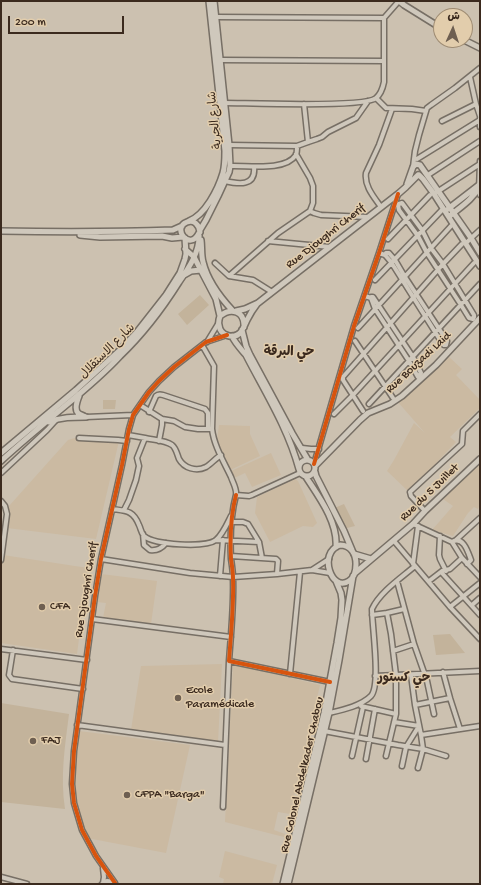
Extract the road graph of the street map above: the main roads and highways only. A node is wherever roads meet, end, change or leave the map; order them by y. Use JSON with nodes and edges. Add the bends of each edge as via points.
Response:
{"nodes":[{"id":1,"x":209,"y":1,"type":"edge"},
{"id":2,"x":214,"y":1,"type":"edge"},
{"id":3,"x":399,"y":1,"type":"edge"},
{"id":4,"x":433,"y":23,"type":"edge"},
{"id":5,"x":412,"y":168,"type":"junction"},
{"id":6,"x":423,"y":168,"type":"junction"},
{"id":7,"x":418,"y":175,"type":"junction"},
{"id":8,"x":480,"y":185,"type":"edge"},
{"id":9,"x":406,"y":187,"type":"junction"},
{"id":10,"x":434,"y":193,"type":"junction"},
{"id":11,"x":446,"y":210,"type":"junction"},
{"id":12,"x":454,"y":213,"type":"junction"},
{"id":13,"x":449,"y":217,"type":"junction"},
{"id":14,"x":189,"y":221,"type":"junction"},
{"id":15,"x":182,"y":226,"type":"junction"},
{"id":16,"x":1,"y":231,"type":"edge"},
{"id":17,"x":53,"y":232,"type":"junction"},
{"id":18,"x":199,"y":233,"type":"junction"},
{"id":19,"x":184,"y":238,"type":"junction"},
{"id":20,"x":185,"y":249,"type":"junction"},
{"id":21,"x":480,"y":253,"type":"edge"},
{"id":22,"x":194,"y":257,"type":"junction"},
{"id":23,"x":480,"y":266,"type":"edge"},
{"id":24,"x":201,"y":270,"type":"junction"},
{"id":25,"x":183,"y":276,"type":"junction"},
{"id":26,"x":258,"y":303,"type":"junction"},
{"id":27,"x":234,"y":311,"type":"junction"},
{"id":28,"x":220,"y":316,"type":"junction"},
{"id":29,"x":480,"y":318,"type":"edge"},
{"id":30,"x":243,"y":328,"type":"junction"},
{"id":31,"x":229,"y":336,"type":"junction"},
{"id":32,"x":80,"y":394,"type":"junction"},
{"id":33,"x":42,"y":425,"type":"junction"},
{"id":34,"x":1,"y":453,"type":"edge"},
{"id":35,"x":480,"y":458,"type":"edge"},
{"id":36,"x":308,"y":460,"type":"junction"},
{"id":37,"x":1,"y":461,"type":"edge"},
{"id":38,"x":314,"y":467,"type":"junction"},
{"id":39,"x":299,"y":471,"type":"junction"},
{"id":40,"x":306,"y":477,"type":"junction"},
{"id":41,"x":336,"y":547,"type":"junction"},
{"id":42,"x":353,"y":552,"type":"junction"},
{"id":43,"x":371,"y":559,"type":"junction"},
{"id":44,"x":354,"y":575,"type":"junction"},
{"id":45,"x":336,"y":581,"type":"junction"},
{"id":46,"x":326,"y":713,"type":"junction"},
{"id":47,"x":296,"y":839,"type":"junction"},
{"id":48,"x":293,"y":854,"type":"junction"},
{"id":49,"x":283,"y":884,"type":"edge"},
{"id":50,"x":288,"y":884,"type":"edge"}],
"edges":[{"from":1,"to":14,"type":"main road","name":"شارع الحرية","via":[[225,162],[210,202],[194,220]]},
{"from":2,"to":18,"type":"main road","name":"شارع الحرية","via":[[230,166]]},
{"from":3,"to":4,"type":"main road"},
{"from":5,"to":6,"type":"main road","via":[[418,161]]},
{"from":5,"to":7,"type":"main road"},
{"from":5,"to":9,"type":"main road"},
{"from":6,"to":7,"type":"main road"},
{"from":6,"to":10,"type":"main road"},
{"from":7,"to":9,"type":"main road","name":"Rue Djoughri Cherif"},
{"from":7,"to":10,"type":"main road"},
{"from":8,"to":11,"type":"main road"},
{"from":8,"to":12,"type":"main road","via":[[477,193]]},
{"from":9,"to":26,"type":"main road","name":"Rue Djoughri Cherif"},
{"from":10,"to":11,"type":"main road"},
{"from":11,"to":12,"type":"main road"},
{"from":11,"to":13,"type":"main road"},
{"from":12,"to":13,"type":"main road"},
{"from":12,"to":21,"type":"main road"},
{"from":13,"to":23,"type":"main road"},
{"from":14,"to":15,"type":"main road"},
{"from":14,"to":18,"type":"main road","via":[[196,224]]},
{"from":15,"to":17,"type":"main road","via":[[173,230]]},
{"from":15,"to":19,"type":"main road","via":[[180,232]]},
{"from":16,"to":17,"type":"main road"},
{"from":17,"to":19,"type":"main road","via":[[100,237]]},
{"from":18,"to":19,"type":"main road","via":[[192,240]]},
{"from":18,"to":22,"type":"main road","name":"شارع الاستقلال"},
{"from":18,"to":27,"type":"main road","via":[[207,272],[219,295]]},
{"from":19,"to":20,"type":"main road","name":"شارع الاستقلال"},
{"from":20,"to":22,"type":"main road"},
{"from":20,"to":34,"type":"main road","name":"شارع الاستقلال","via":[[185,259],[174,284],[128,342]]},
{"from":22,"to":24,"type":"main road"},
{"from":22,"to":25,"type":"main road","name":"شارع الاستقلال"},
{"from":24,"to":25,"type":"main road","via":[[191,271]]},
{"from":24,"to":28,"type":"main road","via":[[216,299]]},
{"from":25,"to":32,"type":"main road","name":"شارع الاستقلال","via":[[143,332]]},
{"from":26,"to":27,"type":"main road"},
{"from":26,"to":30,"type":"main road"},
{"from":27,"to":28,"type":"main road","via":[[227,311]]},
{"from":27,"to":30,"type":"main road","via":[[243,319]]},
{"from":28,"to":31,"type":"main road","via":[[218,324],[221,331]]},
{"from":29,"to":38,"type":"main road","name":"Rue Bouzadi Laid","via":[[414,385],[395,401],[360,420]]},
{"from":30,"to":31,"type":"main road","via":[[236,335]]},
{"from":30,"to":36,"type":"main road","via":[[246,346]]},
{"from":31,"to":39,"type":"main road","via":[[246,355],[287,434]]},
{"from":32,"to":33,"type":"main road","name":"شارع الاستقلال"},
{"from":32,"to":33,"type":"main road","via":[[76,409],[86,417],[67,417]]},
{"from":33,"to":37,"type":"main road","name":"شارع الاستقلال"},
{"from":35,"to":43,"type":"main road","name":"Rue du 5 Juillet","via":[[425,511],[415,525]]},
{"from":36,"to":38,"type":"main road"},
{"from":36,"to":39,"type":"main road","via":[[301,462]]},
{"from":38,"to":40,"type":"main road","via":[[311,476]]},
{"from":38,"to":42,"type":"main road"},
{"from":39,"to":40,"type":"main road"},
{"from":40,"to":41,"type":"main road","via":[[331,521],[337,536]]},
{"from":41,"to":42,"type":"main road","via":[[346,546]]},
{"from":41,"to":45,"type":"main road","via":[[328,560],[330,573]]},
{"from":42,"to":43,"type":"main road"},
{"from":42,"to":44,"type":"main road","via":[[356,561]]},
{"from":43,"to":44,"type":"main road","name":"Rue du 5 Juillet"},
{"from":44,"to":45,"type":"main road","via":[[346,582]]},
{"from":44,"to":46,"type":"main road","name":"Rue Colonel Abdelkader Chabou","via":[[339,660]]},
{"from":45,"to":46,"type":"main road","name":"Rue Colonel Abdelkader Chabou","via":[[342,605]]},
{"from":46,"to":47,"type":"main road","name":"Rue Colonel Abdelkader Chabou"},
{"from":46,"to":47,"type":"main road","name":"Rue Colonel Abdelkader Chabou","via":[[324,731]]},
{"from":47,"to":48,"type":"main road","name":"Rue Colonel Abdelkader Chabou"},
{"from":48,"to":49,"type":"main road","name":"Rue Colonel Abdelkader Chabou"},
{"from":48,"to":50,"type":"main road","name":"Rue Colonel Abdelkader Chabou"}]}
